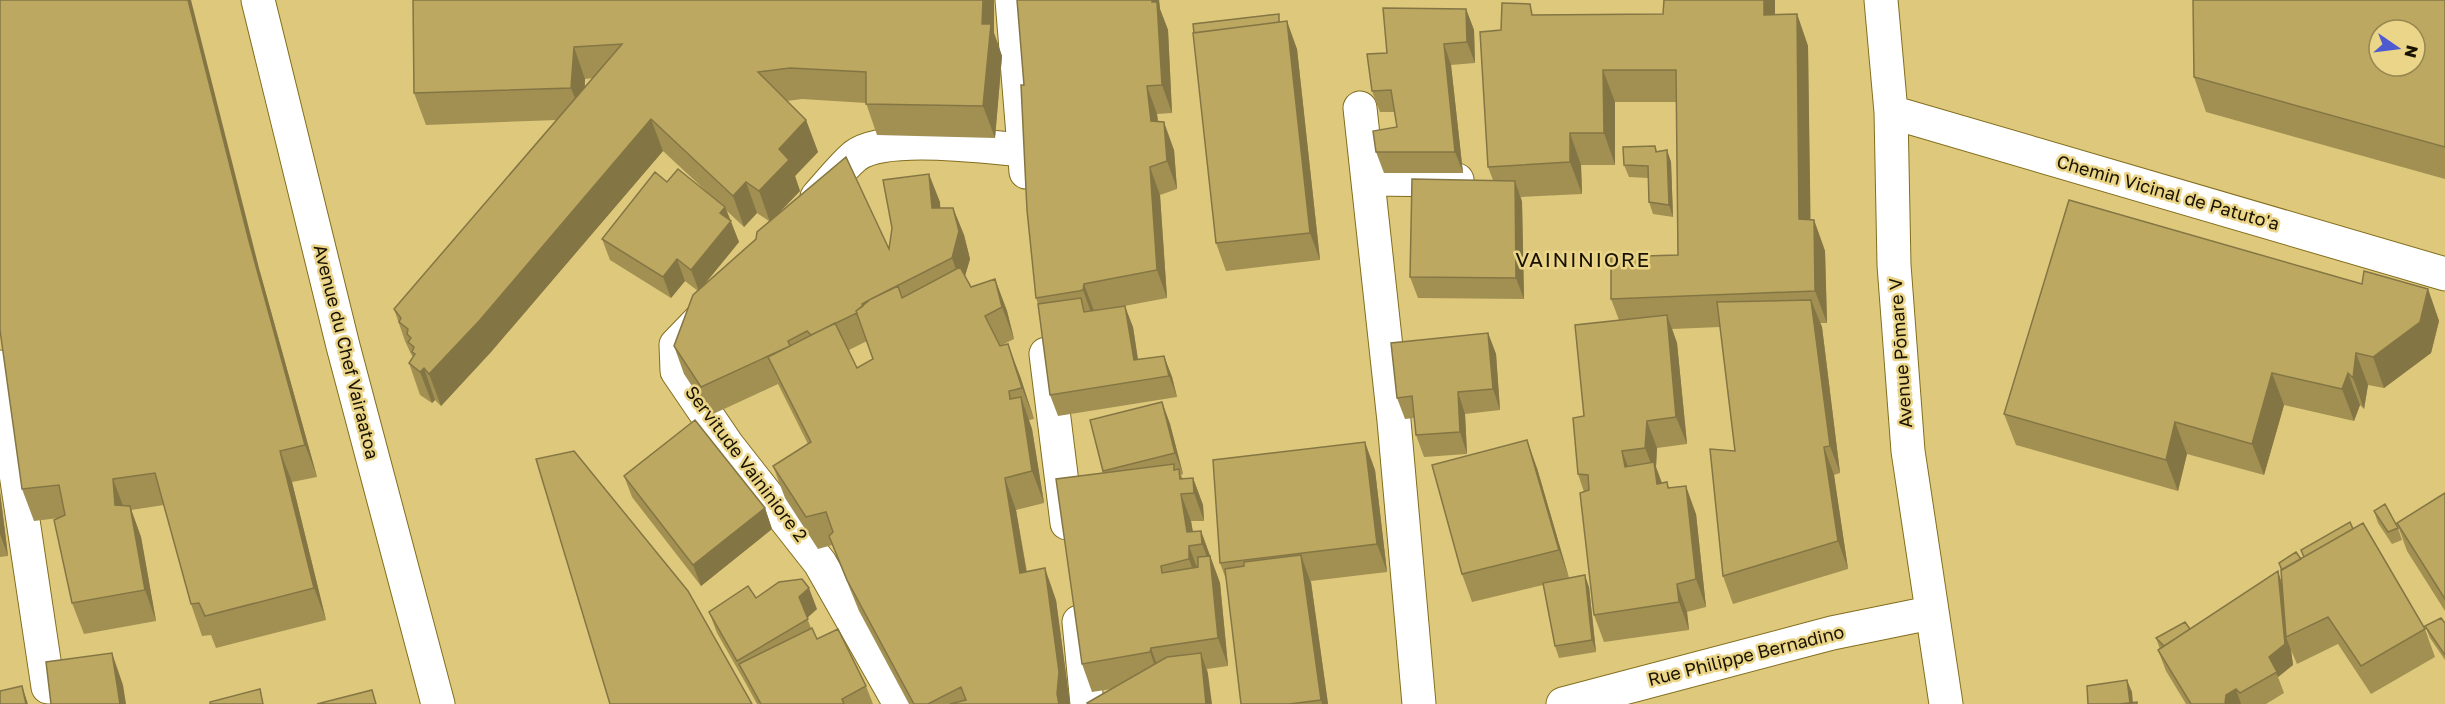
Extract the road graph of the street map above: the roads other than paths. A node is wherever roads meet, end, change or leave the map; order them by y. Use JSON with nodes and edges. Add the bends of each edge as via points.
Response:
{"nodes":[{"id":1,"x":258,"y":0,"type":"edge"},
{"id":2,"x":1012,"y":0,"type":"edge"},
{"id":3,"x":1881,"y":0,"type":"edge"},
{"id":4,"x":1360,"y":108,"type":"dead end"},
{"id":5,"x":1891,"y":112,"type":"junction"},
{"id":6,"x":1023,"y":150,"type":"junction"},
{"id":7,"x":1368,"y":179,"type":"junction"},
{"id":8,"x":1476,"y":180,"type":"edge"},
{"id":9,"x":1029,"y":205,"type":"edge"},
{"id":10,"x":799,"y":216,"type":"edge"},
{"id":11,"x":2445,"y":274,"type":"edge"},
{"id":12,"x":725,"y":294,"type":"edge"},
{"id":13,"x":1042,"y":319,"type":"edge"},
{"id":14,"x":0,"y":367,"type":"edge"},
{"id":15,"x":1070,"y":549,"type":"edge"},
{"id":16,"x":1076,"y":594,"type":"edge"},
{"id":17,"x":1930,"y":613,"type":"junction"},
{"id":18,"x":48,"y":687,"type":"edge"},
{"id":19,"x":438,"y":704,"type":"edge"},
{"id":20,"x":900,"y":704,"type":"edge"},
{"id":21,"x":1087,"y":704,"type":"edge"},
{"id":22,"x":1419,"y":704,"type":"edge"},
{"id":23,"x":1563,"y":704,"type":"edge"},
{"id":24,"x":1946,"y":704,"type":"edge"}],
"edges":[{"from":1,"to":19,"type":"street","name":"Avenue du Chef Vairaatoa"},
{"from":2,"to":6,"type":"street"},
{"from":3,"to":5,"type":"street","name":"Avenue Pōmare V"},
{"from":4,"to":7,"type":"street"},
{"from":5,"to":11,"type":"street","name":"Chemin Vicinal de Patuto'a"},
{"from":5,"to":17,"type":"street","name":"Avenue Pōmare V","via":[[1894,265],[1908,451]]},
{"from":6,"to":9,"type":"street"},
{"from":6,"to":10,"type":"street","via":[[909,143],[879,146],[856,155]]},
{"from":7,"to":8,"type":"street"},
{"from":7,"to":22,"type":"street","via":[[1395,421]]},
{"from":12,"to":20,"type":"street","name":"Servitude Vaininiore 2","via":[[676,345],[677,371],[728,446],[820,563]]},
{"from":13,"to":15,"type":"street"},
{"from":14,"to":18,"type":"street"},
{"from":16,"to":21,"type":"street"},
{"from":17,"to":23,"type":"street","name":"Rue Philippe Bernadino","via":[[1832,633]]},
{"from":17,"to":24,"type":"street","name":"Avenue Pōmare V"}]}
